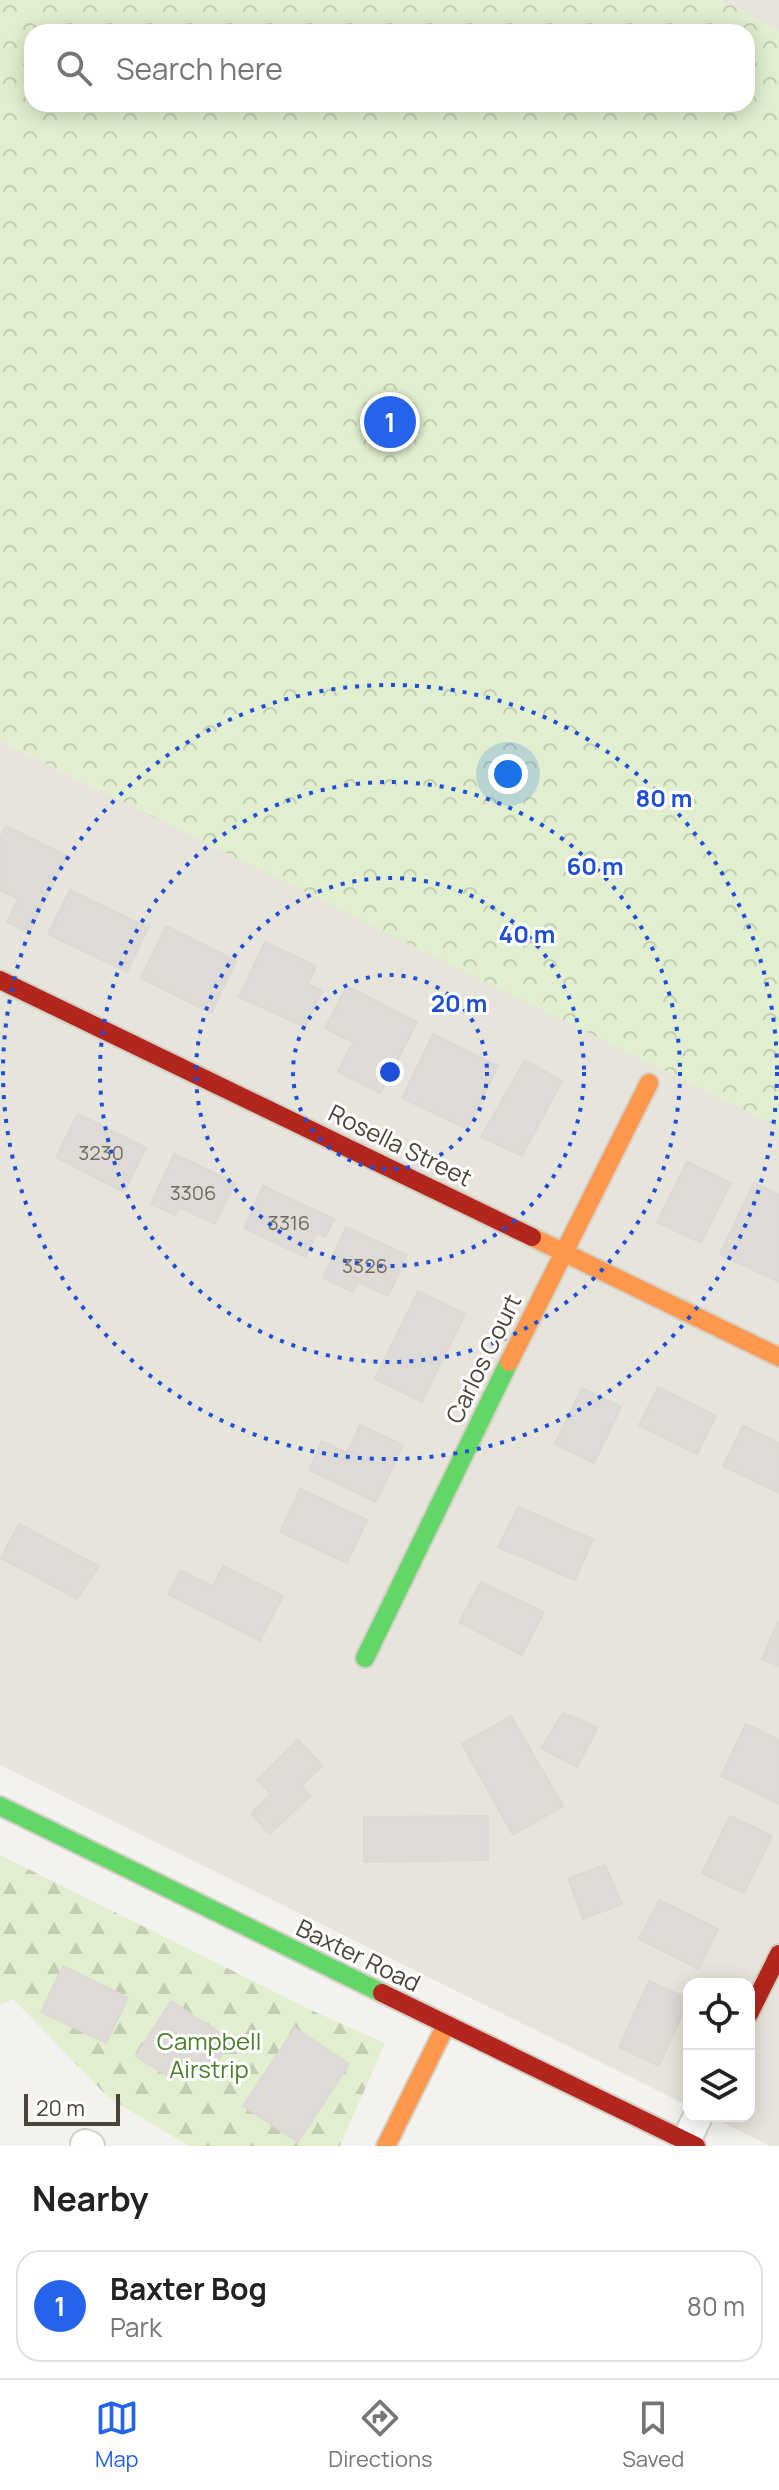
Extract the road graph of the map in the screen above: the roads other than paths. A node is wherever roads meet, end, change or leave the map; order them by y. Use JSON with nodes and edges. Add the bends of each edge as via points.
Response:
{"nodes":[{"id":1,"x":0,"y":980,"type":"edge"},
{"id":2,"x":649,"y":1083,"type":"dead end"},
{"id":3,"x":563,"y":1251,"type":"junction"},
{"id":4,"x":779,"y":1357,"type":"edge"},
{"id":5,"x":365,"y":1658,"type":"dead end"},
{"id":6,"x":0,"y":1806,"type":"edge"},
{"id":7,"x":779,"y":1954,"type":"edge"},
{"id":8,"x":755,"y":2002,"type":"edge"},
{"id":9,"x":446,"y":2025,"type":"junction"},
{"id":10,"x":693,"y":2134,"type":"edge"},
{"id":11,"x":386,"y":2146,"type":"edge"}],
"edges":[{"from":1,"to":3,"type":"street","name":"Rosella Street"},
{"from":2,"to":3,"type":"street","name":"Carlos Court"},
{"from":3,"to":4,"type":"street","name":"Rosella Street"},
{"from":3,"to":5,"type":"street","name":"Carlos Court"},
{"from":6,"to":9,"type":"street","name":"Baxter Road"},
{"from":7,"to":8,"type":"street"},
{"from":9,"to":10,"type":"street","name":"Baxter Road"},
{"from":9,"to":11,"type":"street"}]}
